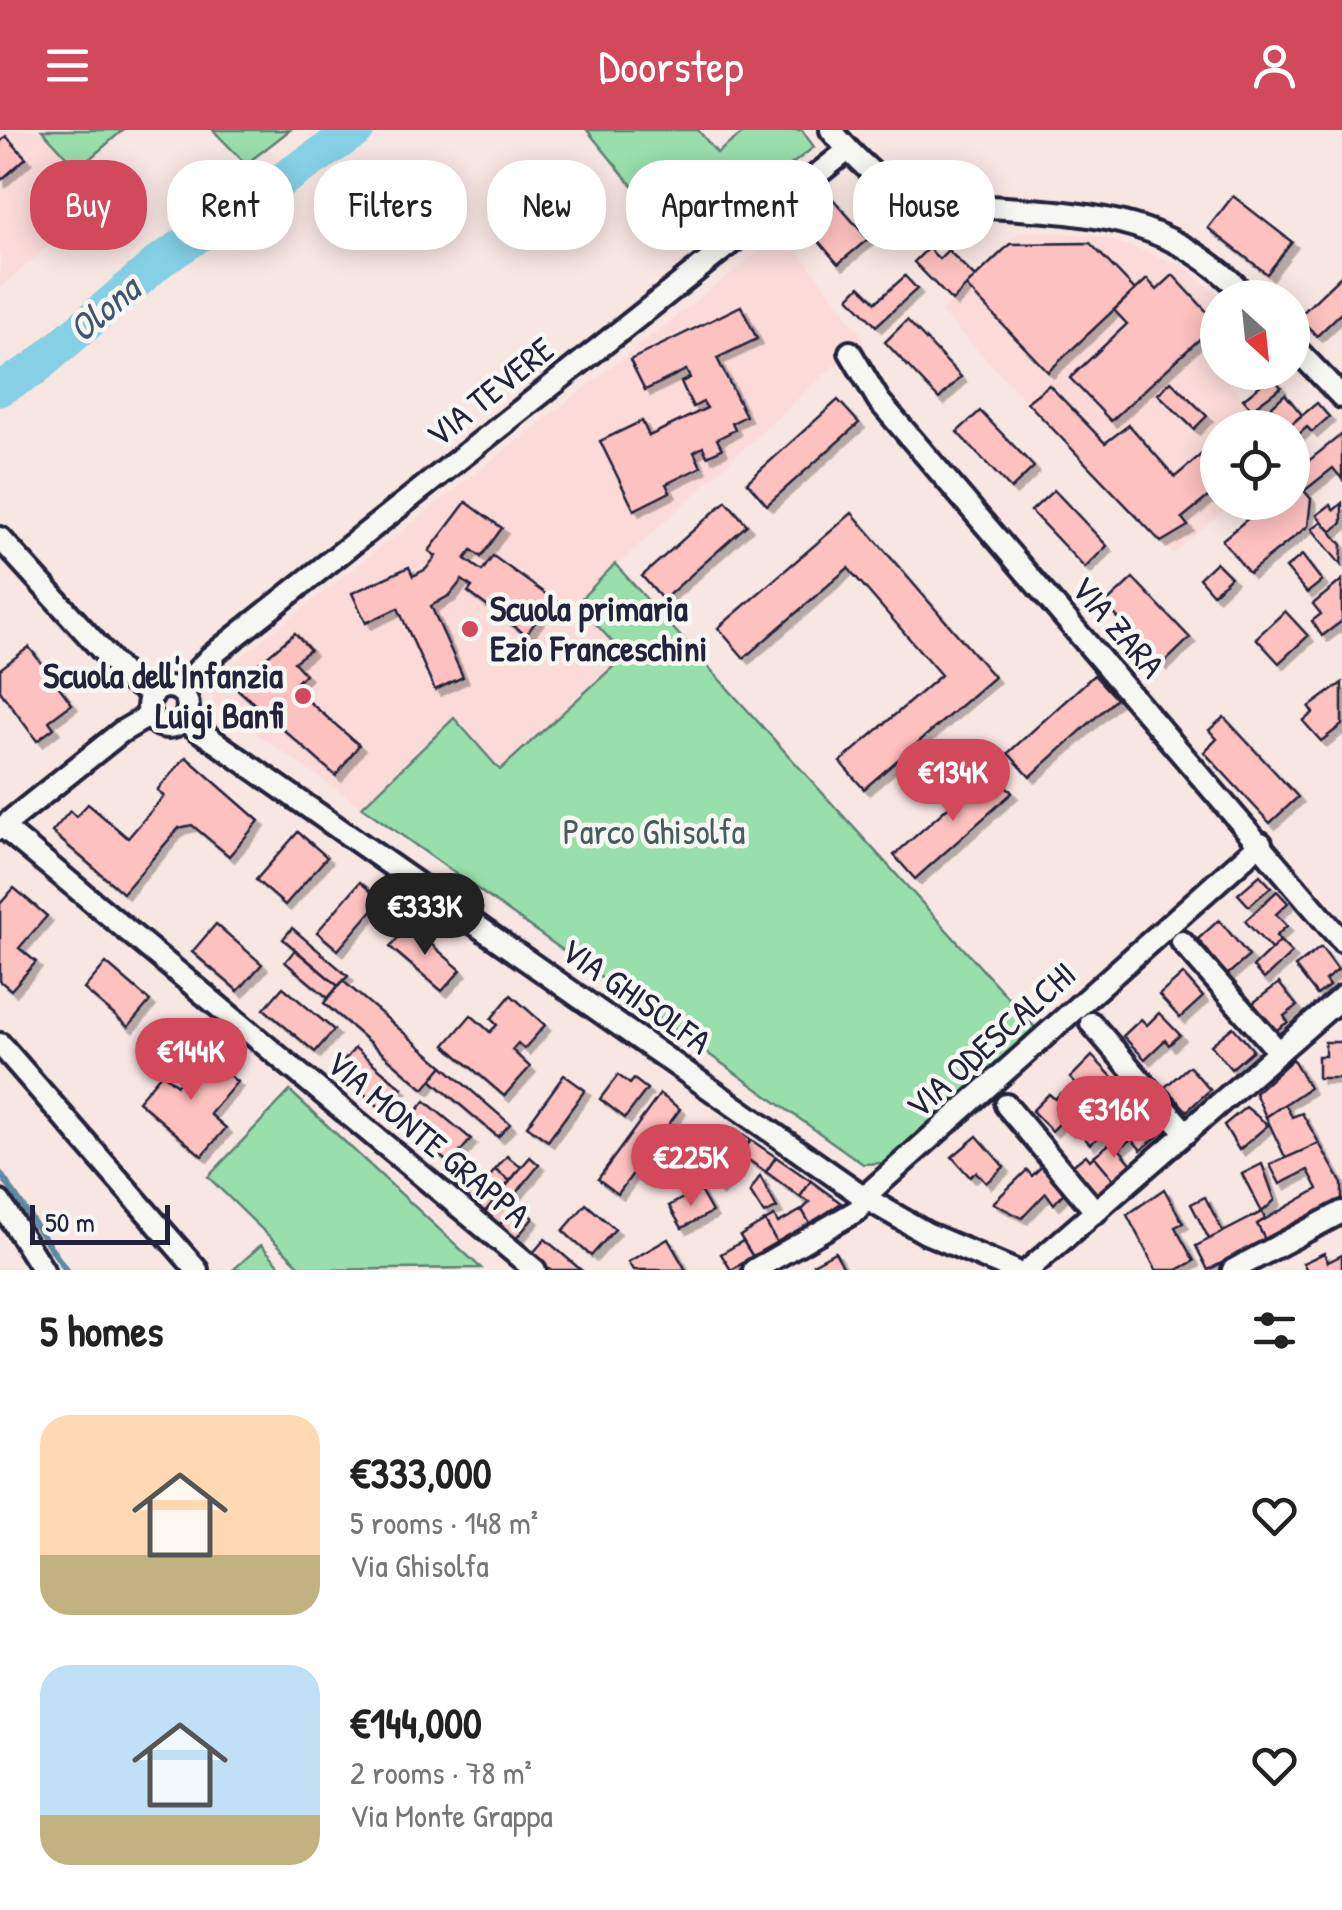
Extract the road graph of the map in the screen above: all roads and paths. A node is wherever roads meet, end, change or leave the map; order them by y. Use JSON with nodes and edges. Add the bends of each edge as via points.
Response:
{"nodes":[{"id":1,"x":832,"y":130,"type":"edge"},
{"id":2,"x":848,"y":150,"type":"junction"},
{"id":3,"x":1227,"y":280,"type":"edge"},
{"id":4,"x":850,"y":352,"type":"dead end"},
{"id":5,"x":1310,"y":364,"type":"edge"},
{"id":6,"x":1342,"y":397,"type":"edge"},
{"id":7,"x":0,"y":538,"type":"edge"},
{"id":8,"x":179,"y":690,"type":"junction"},
{"id":9,"x":150,"y":707,"type":"junction"},
{"id":10,"x":184,"y":720,"type":"junction"},
{"id":11,"x":2,"y":828,"type":"edge"},
{"id":12,"x":1261,"y":843,"type":"junction"},
{"id":13,"x":1342,"y":941,"type":"edge"},
{"id":14,"x":1182,"y":942,"type":"dead end"},
{"id":15,"x":1342,"y":996,"type":"edge"},
{"id":16,"x":1091,"y":1024,"type":"dead end"},
{"id":17,"x":0,"y":1044,"type":"edge"},
{"id":18,"x":1278,"y":1052,"type":"junction"},
{"id":19,"x":1006,"y":1105,"type":"dead end"},
{"id":20,"x":1186,"y":1133,"type":"junction"},
{"id":21,"x":868,"y":1199,"type":"junction"},
{"id":22,"x":0,"y":1202,"type":"edge"},
{"id":23,"x":1096,"y":1212,"type":"junction"},
{"id":24,"x":1342,"y":1212,"type":"edge"},
{"id":25,"x":43,"y":1270,"type":"edge"},
{"id":26,"x":197,"y":1270,"type":"edge"},
{"id":27,"x":534,"y":1270,"type":"edge"},
{"id":28,"x":754,"y":1270,"type":"edge"},
{"id":29,"x":1013,"y":1270,"type":"edge"},
{"id":30,"x":1028,"y":1270,"type":"edge"},
{"id":31,"x":1233,"y":1270,"type":"edge"}],
"edges":[{"from":1,"to":2,"type":"street"},
{"from":2,"to":3,"type":"street","via":[[914,199],[1101,215],[1148,227],[1189,248]]},
{"from":2,"to":8,"type":"street","name":"VIA TEVERE","via":[[210,657]]},
{"from":4,"to":12,"type":"street","name":"VIA ZARA","via":[[879,401]]},
{"from":5,"to":6,"type":"street"},
{"from":7,"to":9,"type":"street","via":[[128,680],[137,706]]},
{"from":8,"to":9,"type":"street","via":[[161,688]]},
{"from":8,"to":10,"type":"street","via":[[188,700]]},
{"from":9,"to":10,"type":"street","via":[[166,727]]},
{"from":9,"to":11,"type":"street"},
{"from":10,"to":21,"type":"street","name":"VIA GHISOLFA"},
{"from":11,"to":27,"type":"street","name":"VIA MONTE GRAPPA"},
{"from":12,"to":13,"type":"street","name":"VIA ZARA"},
{"from":12,"to":21,"type":"street","name":"VIA ODESCALCHI"},
{"from":14,"to":18,"type":"street"},
{"from":15,"to":18,"type":"street"},
{"from":16,"to":20,"type":"street"},
{"from":17,"to":26,"type":"street"},
{"from":18,"to":20,"type":"street"},
{"from":19,"to":23,"type":"street"},
{"from":20,"to":23,"type":"street"},
{"from":21,"to":28,"type":"street","name":"VIA ODESCALCHI"},
{"from":21,"to":29,"type":"street","name":"VIA GHISOLFA","via":[[926,1233]]},
{"from":22,"to":25,"type":"street"},
{"from":23,"to":30,"type":"street"},
{"from":24,"to":31,"type":"street"}]}
